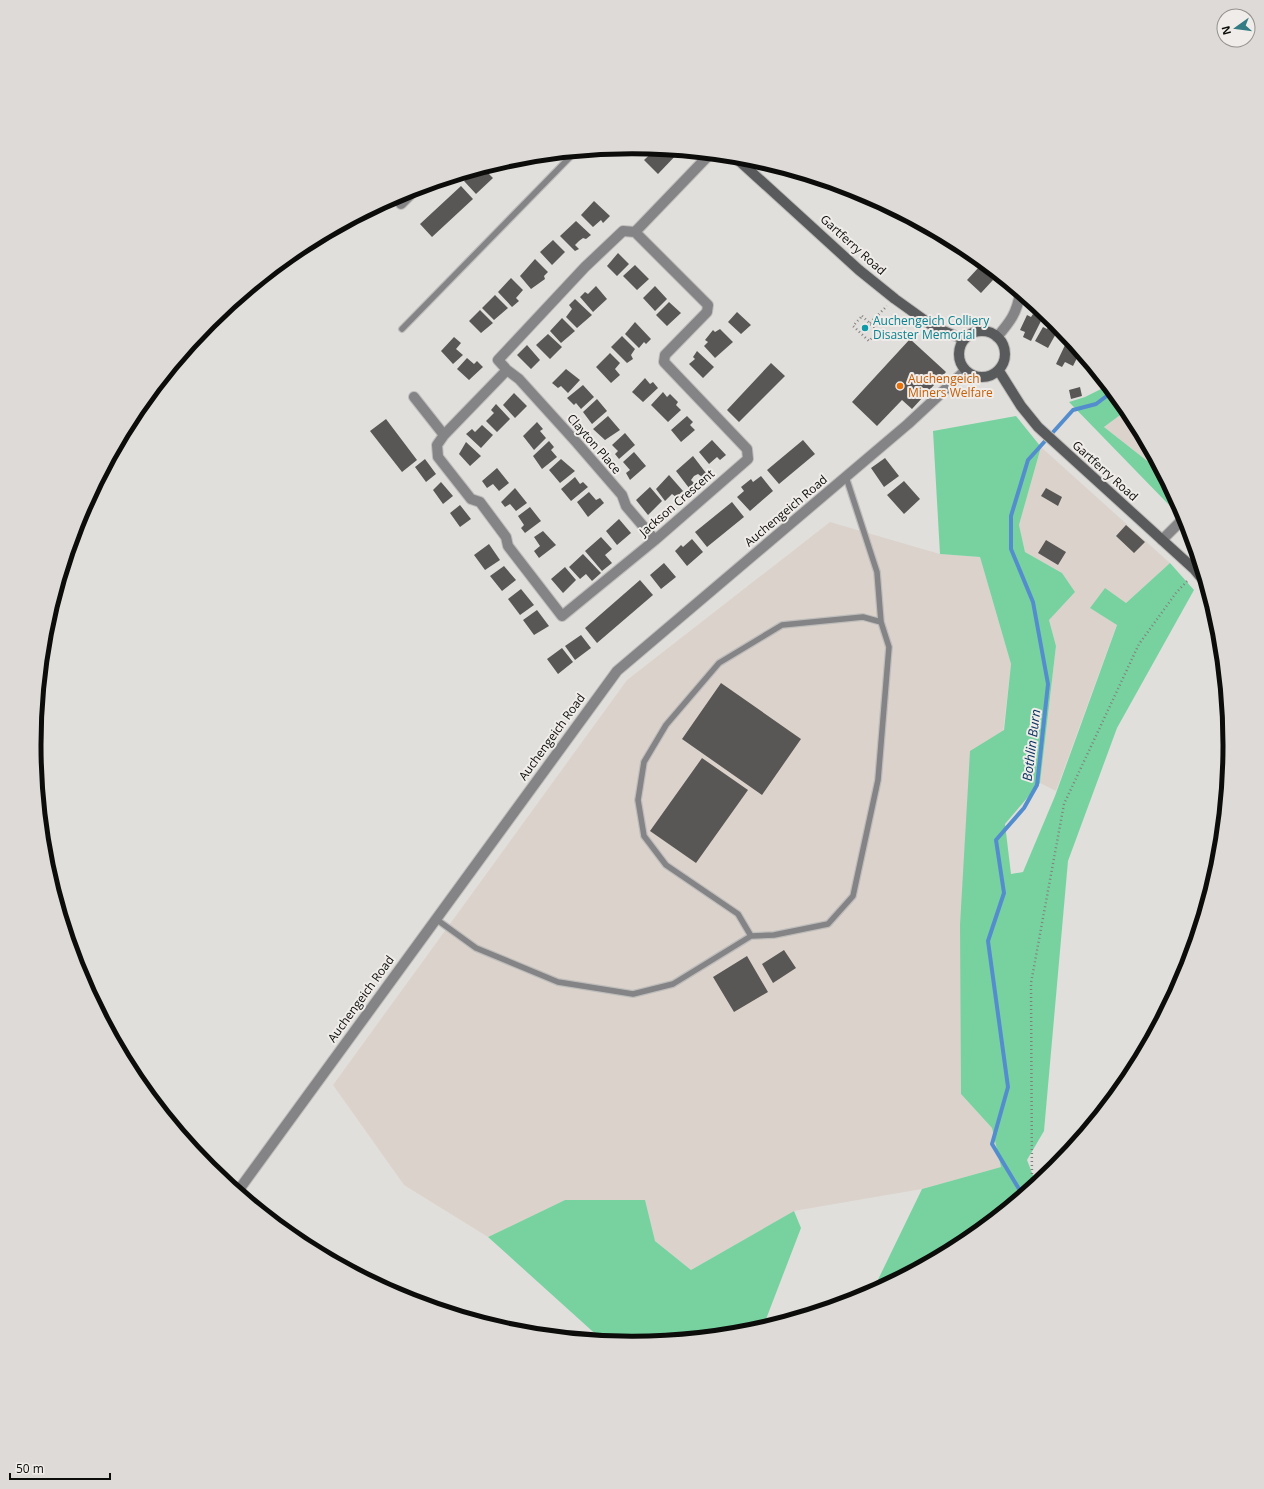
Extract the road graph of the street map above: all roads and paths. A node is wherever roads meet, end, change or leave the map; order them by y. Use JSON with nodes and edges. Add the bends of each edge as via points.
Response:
{"nodes":[{"id":1,"x":570,"y":157,"type":"edge"},
{"id":2,"x":706,"y":159,"type":"edge"},
{"id":3,"x":743,"y":164,"type":"edge"},
{"id":4,"x":408,"y":197,"type":"edge"},
{"id":5,"x":401,"y":204,"type":"dead end"},
{"id":6,"x":635,"y":232,"type":"junction"},
{"id":7,"x":1019,"y":298,"type":"edge"},
{"id":8,"x":895,"y":299,"type":"junction"},
{"id":9,"x":870,"y":323,"type":"junction"},
{"id":10,"x":402,"y":329,"type":"dead end"},
{"id":11,"x":997,"y":337,"type":"junction"},
{"id":12,"x":963,"y":339,"type":"junction"},
{"id":13,"x":507,"y":370,"type":"junction"},
{"id":14,"x":965,"y":371,"type":"junction"},
{"id":15,"x":999,"y":371,"type":"junction"},
{"id":16,"x":414,"y":397,"type":"dead end"},
{"id":17,"x":444,"y":435,"type":"junction"},
{"id":18,"x":846,"y":477,"type":"junction"},
{"id":19,"x":1180,"y":522,"type":"edge"},
{"id":20,"x":655,"y":540,"type":"junction"},
{"id":21,"x":1162,"y":540,"type":"junction"},
{"id":22,"x":1196,"y":572,"type":"joint"},
{"id":23,"x":880,"y":622,"type":"junction"},
{"id":24,"x":436,"y":918,"type":"junction"},
{"id":25,"x":751,"y":936,"type":"junction"},
{"id":26,"x":1032,"y":1179,"type":"edge"},
{"id":27,"x":240,"y":1188,"type":"edge"}],
"edges":[{"from":1,"to":10,"type":"lane"},
{"from":2,"to":6,"type":"street"},
{"from":3,"to":8,"type":"street","name":"Gartferry Road","via":[[859,270]]},
{"from":4,"to":5,"type":"street"},
{"from":6,"to":13,"type":"street","via":[[623,230],[498,360]]},
{"from":6,"to":20,"type":"street","name":"Jackson Crescent","via":[[708,304],[707,312],[664,355],[664,362],[746,449],[748,458]]},
{"from":7,"to":11,"type":"street","via":[[1014,316]]},
{"from":8,"to":9,"type":"path"},
{"from":8,"to":12,"type":"street","name":"Gartferry Road","via":[[934,327]]},
{"from":9,"to":9,"type":"path","via":[[878,331],[869,341],[853,326],[862,316]]},
{"from":11,"to":12,"type":"street","via":[[992,332],[980,332]]},
{"from":11,"to":15,"type":"street","via":[[1003,345],[1005,355]]},
{"from":12,"to":14,"type":"street","via":[[959,347],[959,357]]},
{"from":13,"to":17,"type":"street","name":"Jackson Crescent"},
{"from":13,"to":20,"type":"street","name":"Clayton Place","via":[[519,379],[577,443],[622,495],[626,506]]},
{"from":14,"to":15,"type":"street","via":[[983,378]]},
{"from":14,"to":18,"type":"street","name":"Auchengeich Road"},
{"from":15,"to":21,"type":"street","name":"Gartferry Road","via":[[1038,427]]},
{"from":16,"to":17,"type":"street"},
{"from":17,"to":20,"type":"street","name":"Jackson Crescent","via":[[437,445],[438,457],[470,499],[480,502],[506,537],[508,546],[562,616]]},
{"from":18,"to":23,"type":"lane","via":[[877,572]]},
{"from":18,"to":24,"type":"street","name":"Auchengeich Road","via":[[617,671]]},
{"from":19,"to":21,"type":"street"},
{"from":21,"to":22,"type":"street","name":"Gartferry Road"},
{"from":22,"to":26,"type":"path","via":[[1176,593],[1139,644],[1064,804],[1031,983]]},
{"from":23,"to":25,"type":"lane","via":[[889,647],[878,780],[853,896],[828,924],[774,935]]},
{"from":23,"to":25,"type":"lane","via":[[863,617],[782,625],[719,663],[666,724],[644,762],[638,800],[644,836],[666,865],[738,914]]},
{"from":24,"to":25,"type":"lane","via":[[476,948],[558,982],[633,994],[673,984]]},
{"from":24,"to":27,"type":"street","name":"Auchengeich Road"}]}
